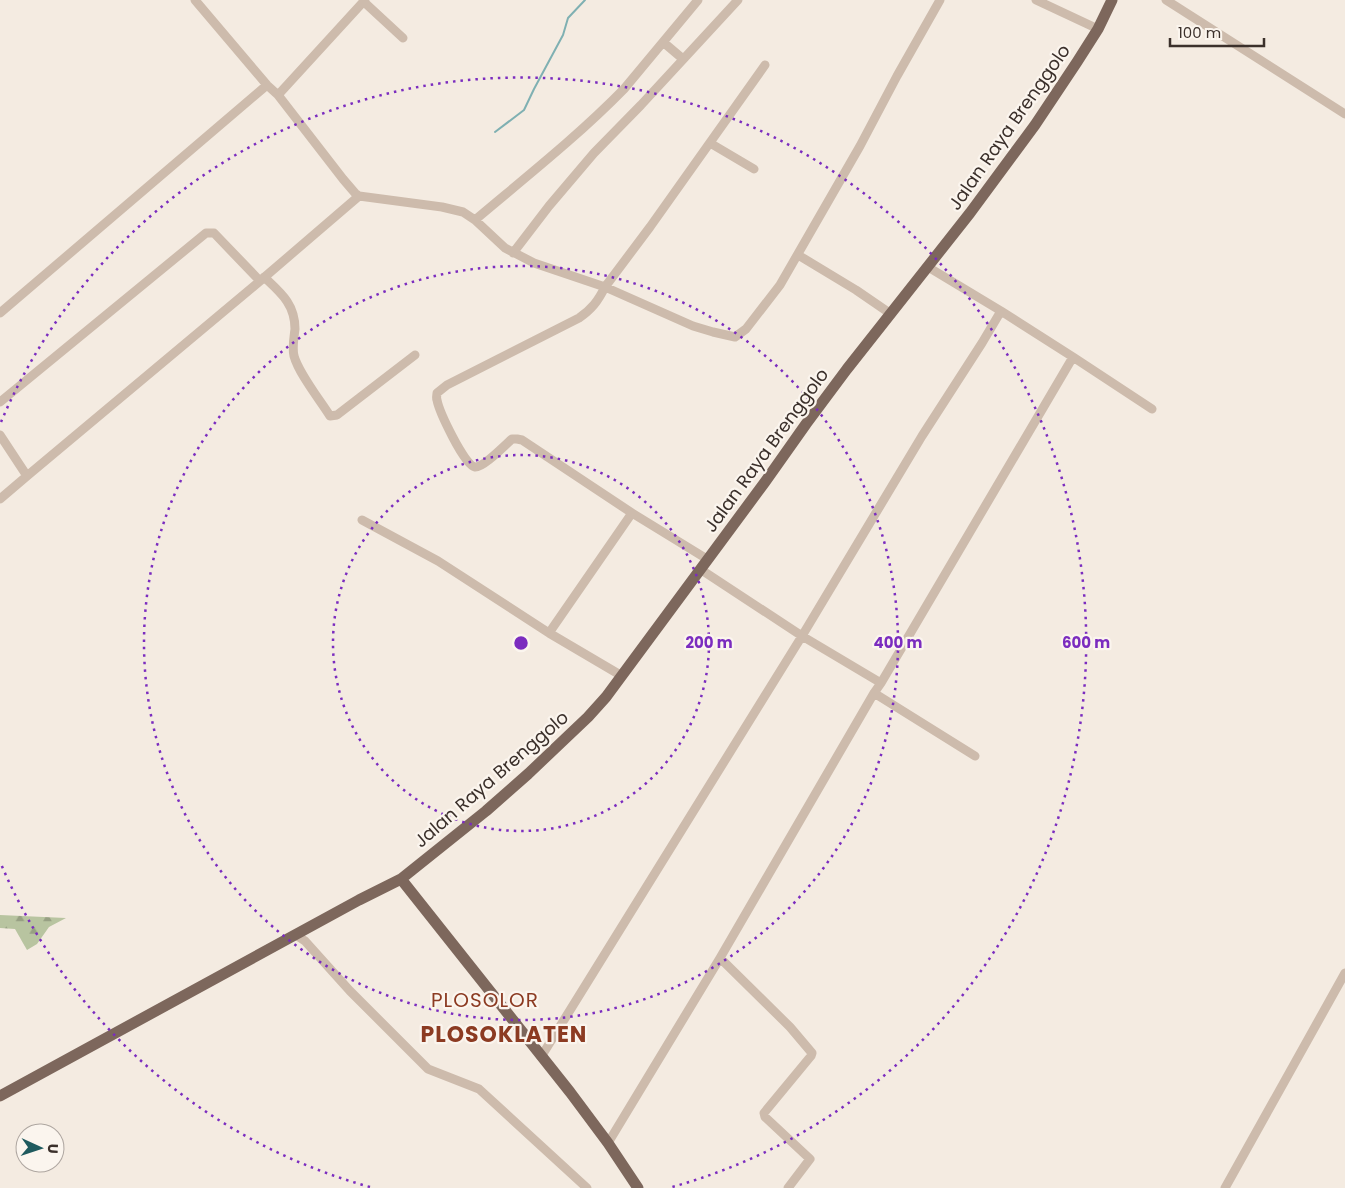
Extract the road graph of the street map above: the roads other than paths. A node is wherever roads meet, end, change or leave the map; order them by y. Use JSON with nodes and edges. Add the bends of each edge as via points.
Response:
{"nodes":[{"id":1,"x":195,"y":0,"type":"edge"},
{"id":2,"x":698,"y":0,"type":"edge"},
{"id":3,"x":738,"y":0,"type":"edge"},
{"id":4,"x":940,"y":0,"type":"edge"},
{"id":5,"x":1036,"y":0,"type":"edge"},
{"id":6,"x":1112,"y":0,"type":"edge"},
{"id":7,"x":1166,"y":0,"type":"edge"},
{"id":8,"x":364,"y":1,"type":"edge"},
{"id":9,"x":1098,"y":28,"type":"junction"},
{"id":10,"x":403,"y":38,"type":"dead end"},
{"id":11,"x":664,"y":42,"type":"junction"},
{"id":12,"x":683,"y":60,"type":"junction"},
{"id":13,"x":765,"y":65,"type":"dead end"},
{"id":14,"x":267,"y":85,"type":"junction"},
{"id":15,"x":278,"y":95,"type":"junction"},
{"id":16,"x":1345,"y":114,"type":"edge"},
{"id":17,"x":710,"y":143,"type":"junction"},
{"id":18,"x":754,"y":169,"type":"dead end"},
{"id":19,"x":360,"y":196,"type":"junction"},
{"id":20,"x":475,"y":220,"type":"junction"},
{"id":21,"x":513,"y":253,"type":"junction"},
{"id":22,"x":798,"y":255,"type":"junction"},
{"id":23,"x":928,"y":267,"type":"junction"},
{"id":24,"x":262,"y":279,"type":"junction"},
{"id":25,"x":605,"y":287,"type":"junction"},
{"id":26,"x":1001,"y":311,"type":"junction"},
{"id":27,"x":0,"y":313,"type":"edge"},
{"id":28,"x":891,"y":314,"type":"junction"},
{"id":29,"x":415,"y":355,"type":"dead end"},
{"id":30,"x":1073,"y":357,"type":"junction"},
{"id":31,"x":0,"y":402,"type":"edge"},
{"id":32,"x":1152,"y":409,"type":"dead end"},
{"id":33,"x":0,"y":435,"type":"edge"},
{"id":34,"x":27,"y":476,"type":"junction"},
{"id":35,"x":0,"y":499,"type":"edge"},
{"id":36,"x":632,"y":513,"type":"junction"},
{"id":37,"x":362,"y":520,"type":"dead end"},
{"id":38,"x":704,"y":564,"type":"junction"},
{"id":39,"x":549,"y":633,"type":"junction"},
{"id":40,"x":802,"y":636,"type":"junction"},
{"id":41,"x":622,"y":676,"type":"junction"},
{"id":42,"x":881,"y":683,"type":"junction"},
{"id":43,"x":874,"y":692,"type":"junction"},
{"id":44,"x":975,"y":756,"type":"dead end"},
{"id":45,"x":401,"y":879,"type":"junction"},
{"id":46,"x":296,"y":935,"type":"junction"},
{"id":47,"x":720,"y":958,"type":"junction"},
{"id":48,"x":1345,"y":973,"type":"edge"},
{"id":49,"x":541,"y":1057,"type":"junction"},
{"id":50,"x":0,"y":1096,"type":"edge"},
{"id":51,"x":608,"y":1143,"type":"junction"},
{"id":52,"x":587,"y":1188,"type":"edge"},
{"id":53,"x":638,"y":1188,"type":"edge"},
{"id":54,"x":788,"y":1188,"type":"edge"},
{"id":55,"x":1225,"y":1188,"type":"edge"}],
"edges":[{"from":1,"to":14,"type":"street"},
{"from":2,"to":11,"type":"street"},
{"from":3,"to":12,"type":"street"},
{"from":4,"to":22,"type":"street"},
{"from":5,"to":9,"type":"street"},
{"from":6,"to":9,"type":"main road","name":"Jalan Raya Brenggolo"},
{"from":7,"to":16,"type":"street"},
{"from":8,"to":10,"type":"street"},
{"from":8,"to":15,"type":"street"},
{"from":9,"to":23,"type":"main road","name":"Jalan Raya Brenggolo","via":[[1034,126]]},
{"from":11,"to":12,"type":"street"},
{"from":11,"to":20,"type":"street","via":[[624,89],[573,138]]},
{"from":12,"to":21,"type":"street","via":[[594,153]]},
{"from":13,"to":17,"type":"street"},
{"from":14,"to":15,"type":"street"},
{"from":14,"to":27,"type":"street"},
{"from":15,"to":19,"type":"street"},
{"from":17,"to":18,"type":"street"},
{"from":17,"to":25,"type":"street"},
{"from":19,"to":20,"type":"street","via":[[448,208]]},
{"from":19,"to":24,"type":"street"},
{"from":20,"to":21,"type":"street"},
{"from":21,"to":25,"type":"street"},
{"from":22,"to":25,"type":"street","via":[[780,285],[746,329],[735,336],[693,326]]},
{"from":22,"to":28,"type":"street"},
{"from":23,"to":26,"type":"street"},
{"from":23,"to":28,"type":"main road","name":"Jalan Raya Brenggolo"},
{"from":24,"to":29,"type":"street","via":[[282,293],[292,310],[294,354],[298,366],[330,416],[337,415]]},
{"from":24,"to":31,"type":"street","via":[[214,233],[206,233]]},
{"from":24,"to":34,"type":"street"},
{"from":25,"to":36,"type":"street","via":[[591,310],[579,318],[447,385],[437,393],[436,399],[452,436],[472,466],[483,464],[512,439],[522,440]]},
{"from":26,"to":30,"type":"street"},
{"from":26,"to":40,"type":"street"},
{"from":28,"to":38,"type":"main road","name":"Jalan Raya Brenggolo"},
{"from":30,"to":32,"type":"street"},
{"from":30,"to":42,"type":"street"},
{"from":33,"to":34,"type":"street"},
{"from":34,"to":35,"type":"street"},
{"from":36,"to":38,"type":"street"},
{"from":36,"to":39,"type":"street"},
{"from":37,"to":39,"type":"street","via":[[438,561]]},
{"from":38,"to":40,"type":"street"},
{"from":38,"to":41,"type":"main road","name":"Jalan Raya Brenggolo"},
{"from":39,"to":41,"type":"street"},
{"from":40,"to":42,"type":"street"},
{"from":40,"to":49,"type":"street"},
{"from":41,"to":45,"type":"main road","name":"Jalan Raya Brenggolo","via":[[588,717],[528,774]]},
{"from":42,"to":43,"type":"street"},
{"from":43,"to":44,"type":"street"},
{"from":43,"to":47,"type":"street"},
{"from":45,"to":46,"type":"main road","name":"Jalan Raya Brenggolo"},
{"from":45,"to":49,"type":"main road"},
{"from":46,"to":50,"type":"main road","name":"Jalan Raya Brenggolo"},
{"from":46,"to":52,"type":"street","via":[[428,1069],[479,1089]]},
{"from":47,"to":51,"type":"street"},
{"from":47,"to":54,"type":"street","via":[[812,1053],[764,1113],[810,1159]]},
{"from":48,"to":55,"type":"street"},
{"from":49,"to":51,"type":"main road"},
{"from":51,"to":53,"type":"main road"}]}
